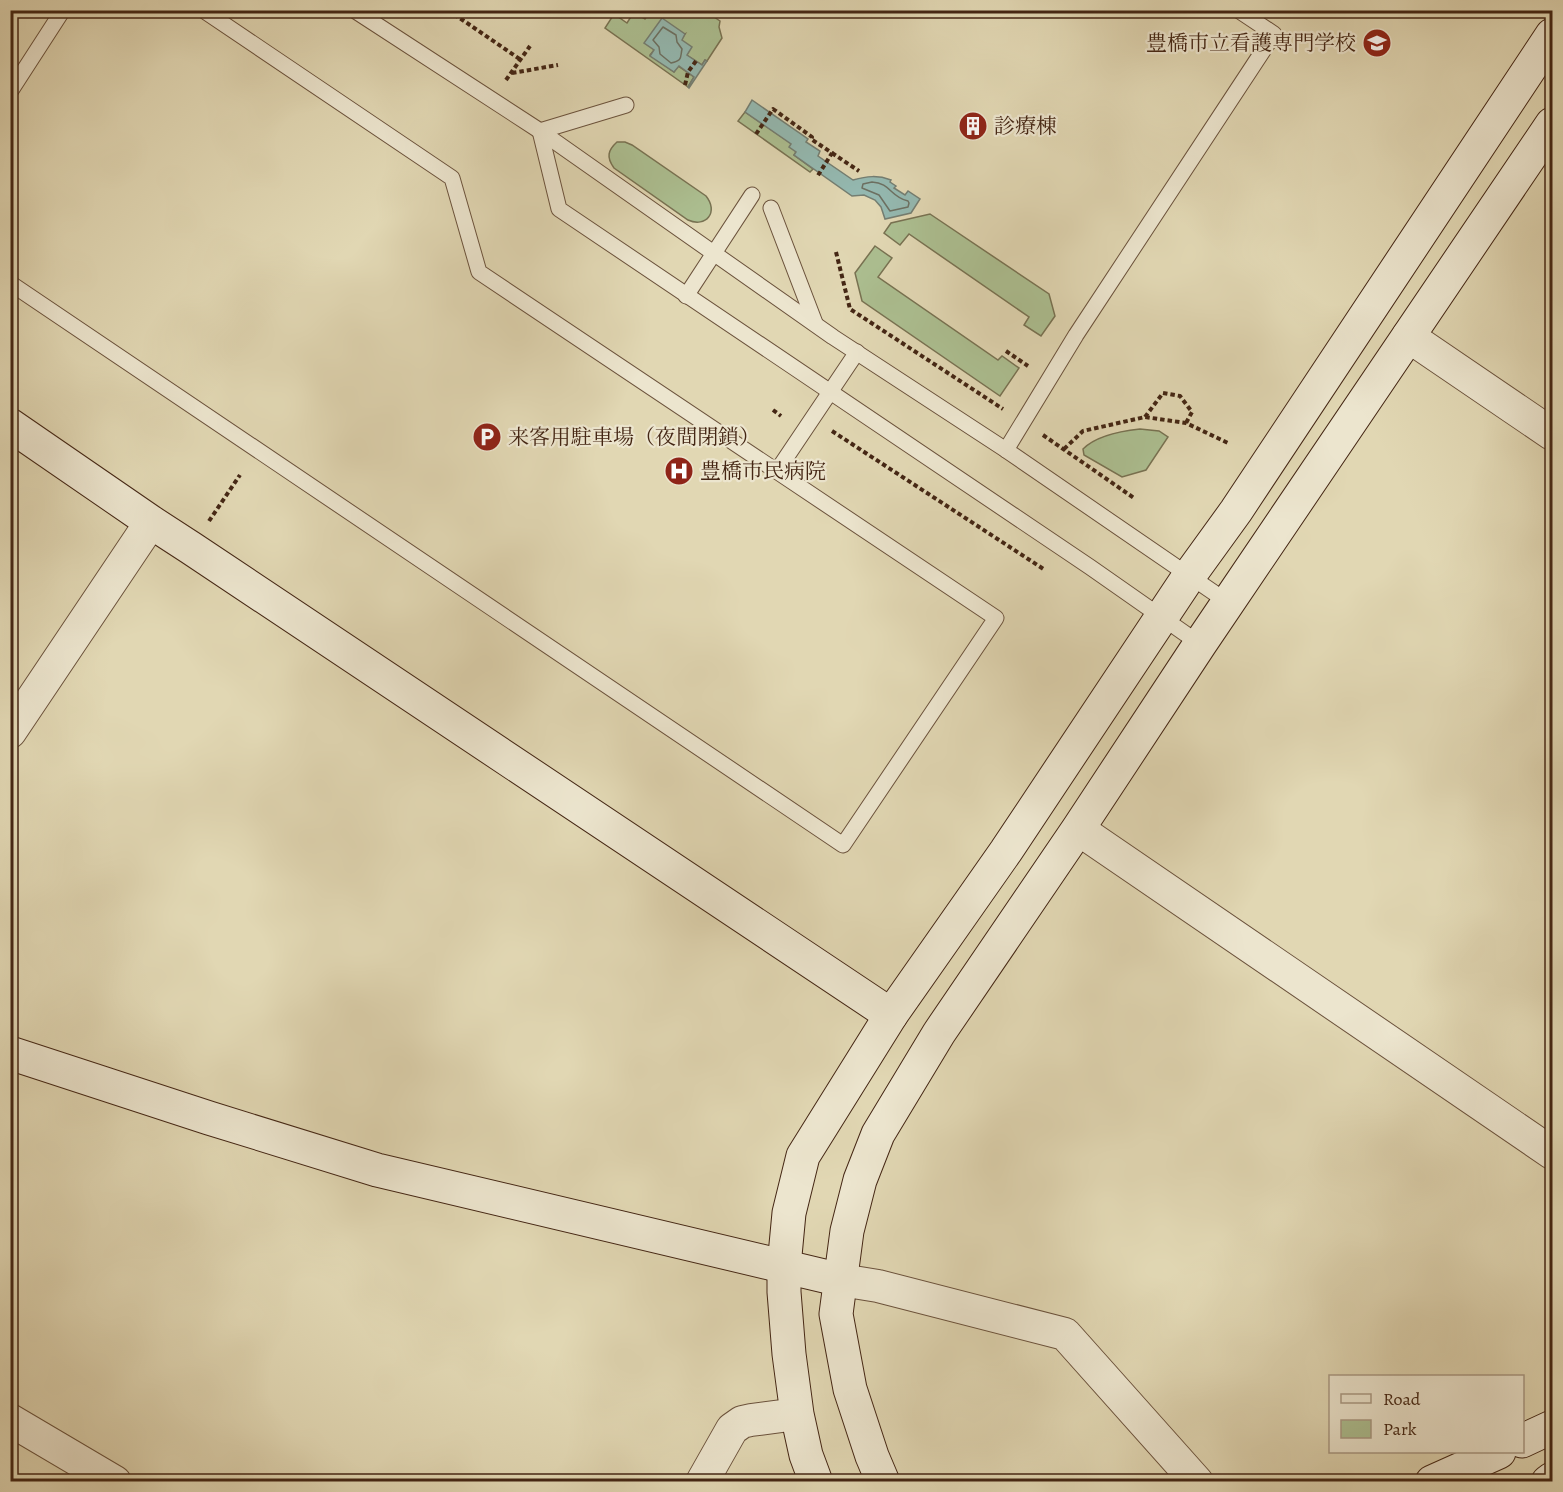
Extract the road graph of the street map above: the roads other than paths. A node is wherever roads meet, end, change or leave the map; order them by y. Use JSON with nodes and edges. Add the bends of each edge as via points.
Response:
{"nodes":[{"id":1,"x":63,"y":10,"type":"edge"},
{"id":2,"x":203,"y":10,"type":"edge"},
{"id":3,"x":354,"y":10,"type":"edge"},
{"id":4,"x":1238,"y":10,"type":"edge"},
{"id":5,"x":1552,"y":35,"type":"edge"},
{"id":6,"x":10,"y":92,"type":"edge"},
{"id":7,"x":626,"y":105,"type":"dead end"},
{"id":8,"x":1552,"y":124,"type":"edge"},
{"id":9,"x":540,"y":131,"type":"junction"},
{"id":10,"x":752,"y":195,"type":"dead end"},
{"id":11,"x":771,"y":208,"type":"dead end"},
{"id":12,"x":714,"y":253,"type":"junction"},
{"id":13,"x":10,"y":283,"type":"edge"},
{"id":14,"x":686,"y":296,"type":"junction"},
{"id":15,"x":815,"y":323,"type":"junction"},
{"id":16,"x":1408,"y":336,"type":"junction"},
{"id":17,"x":857,"y":352,"type":"junction"},
{"id":18,"x":830,"y":393,"type":"junction"},
{"id":19,"x":10,"y":425,"type":"edge"},
{"id":20,"x":1552,"y":434,"type":"edge"},
{"id":21,"x":1006,"y":450,"type":"junction"},
{"id":22,"x":777,"y":471,"type":"junction"},
{"id":23,"x":151,"y":522,"type":"junction"},
{"id":24,"x":1189,"y":576,"type":"junction"},
{"id":25,"x":1229,"y":603,"type":"junction"},
{"id":26,"x":1162,"y":617,"type":"junction"},
{"id":27,"x":1200,"y":644,"type":"junction"},
{"id":28,"x":10,"y":732,"type":"edge"},
{"id":29,"x":1078,"y":829,"type":"junction"},
{"id":30,"x":891,"y":1014,"type":"junction"},
{"id":31,"x":10,"y":1053,"type":"edge"},
{"id":32,"x":1552,"y":1153,"type":"edge"},
{"id":33,"x":784,"y":1266,"type":"junction"},
{"id":34,"x":841,"y":1280,"type":"junction"},
{"id":35,"x":797,"y":1414,"type":"junction"},
{"id":36,"x":10,"y":1420,"type":"edge"},
{"id":37,"x":1552,"y":1427,"type":"edge"},
{"id":38,"x":1524,"y":1440,"type":"edge"},
{"id":39,"x":1497,"y":1453,"type":"edge"},
{"id":40,"x":1552,"y":1479,"type":"edge"},
{"id":41,"x":115,"y":1482,"type":"edge"},
{"id":42,"x":702,"y":1482,"type":"edge"},
{"id":43,"x":816,"y":1482,"type":"edge"},
{"id":44,"x":883,"y":1482,"type":"edge"},
{"id":45,"x":1197,"y":1482,"type":"edge"},
{"id":46,"x":1432,"y":1482,"type":"edge"},
{"id":47,"x":1548,"y":1482,"type":"edge"}],
"edges":[{"from":1,"to":6,"type":"lane"},
{"from":2,"to":22,"type":"lane","via":[[452,178],[479,272]]},
{"from":3,"to":9,"type":"lane"},
{"from":4,"to":21,"type":"lane","via":[[1274,34],[1076,335]]},
{"from":5,"to":24,"type":"street"},
{"from":7,"to":9,"type":"lane"},
{"from":8,"to":16,"type":"street"},
{"from":9,"to":12,"type":"lane"},
{"from":9,"to":14,"type":"lane","via":[[559,209]]},
{"from":10,"to":12,"type":"lane"},
{"from":11,"to":15,"type":"lane"},
{"from":12,"to":14,"type":"lane"},
{"from":12,"to":15,"type":"lane"},
{"from":13,"to":22,"type":"lane","via":[[843,845],[996,618]]},
{"from":14,"to":18,"type":"lane"},
{"from":15,"to":17,"type":"lane"},
{"from":16,"to":20,"type":"street"},
{"from":16,"to":25,"type":"street"},
{"from":17,"to":18,"type":"lane"},
{"from":17,"to":21,"type":"lane"},
{"from":18,"to":22,"type":"lane"},
{"from":18,"to":26,"type":"lane"},
{"from":19,"to":23,"type":"street"},
{"from":21,"to":24,"type":"lane"},
{"from":23,"to":28,"type":"street"},
{"from":23,"to":30,"type":"street"},
{"from":24,"to":25,"type":"lane"},
{"from":24,"to":26,"type":"street"},
{"from":25,"to":27,"type":"street"},
{"from":26,"to":27,"type":"lane"},
{"from":26,"to":30,"type":"street","via":[[1006,851]]},
{"from":27,"to":29,"type":"street"},
{"from":29,"to":32,"type":"street"},
{"from":29,"to":34,"type":"street","via":[[939,1033],[878,1134],[847,1230]]},
{"from":30,"to":33,"type":"street","via":[[803,1156],[789,1213]]},
{"from":31,"to":33,"type":"street","via":[[377,1170]]},
{"from":33,"to":34,"type":"street"},
{"from":33,"to":35,"type":"street"},
{"from":34,"to":44,"type":"street","via":[[837,1314],[850,1389]]},
{"from":34,"to":45,"type":"street","via":[[1065,1334]]},
{"from":35,"to":42,"type":"street","via":[[742,1422],[732,1429]]},
{"from":35,"to":43,"type":"street"},
{"from":36,"to":41,"type":"street"},
{"from":37,"to":38,"type":"street"},
{"from":39,"to":46,"type":"street"},
{"from":40,"to":47,"type":"street"}]}
